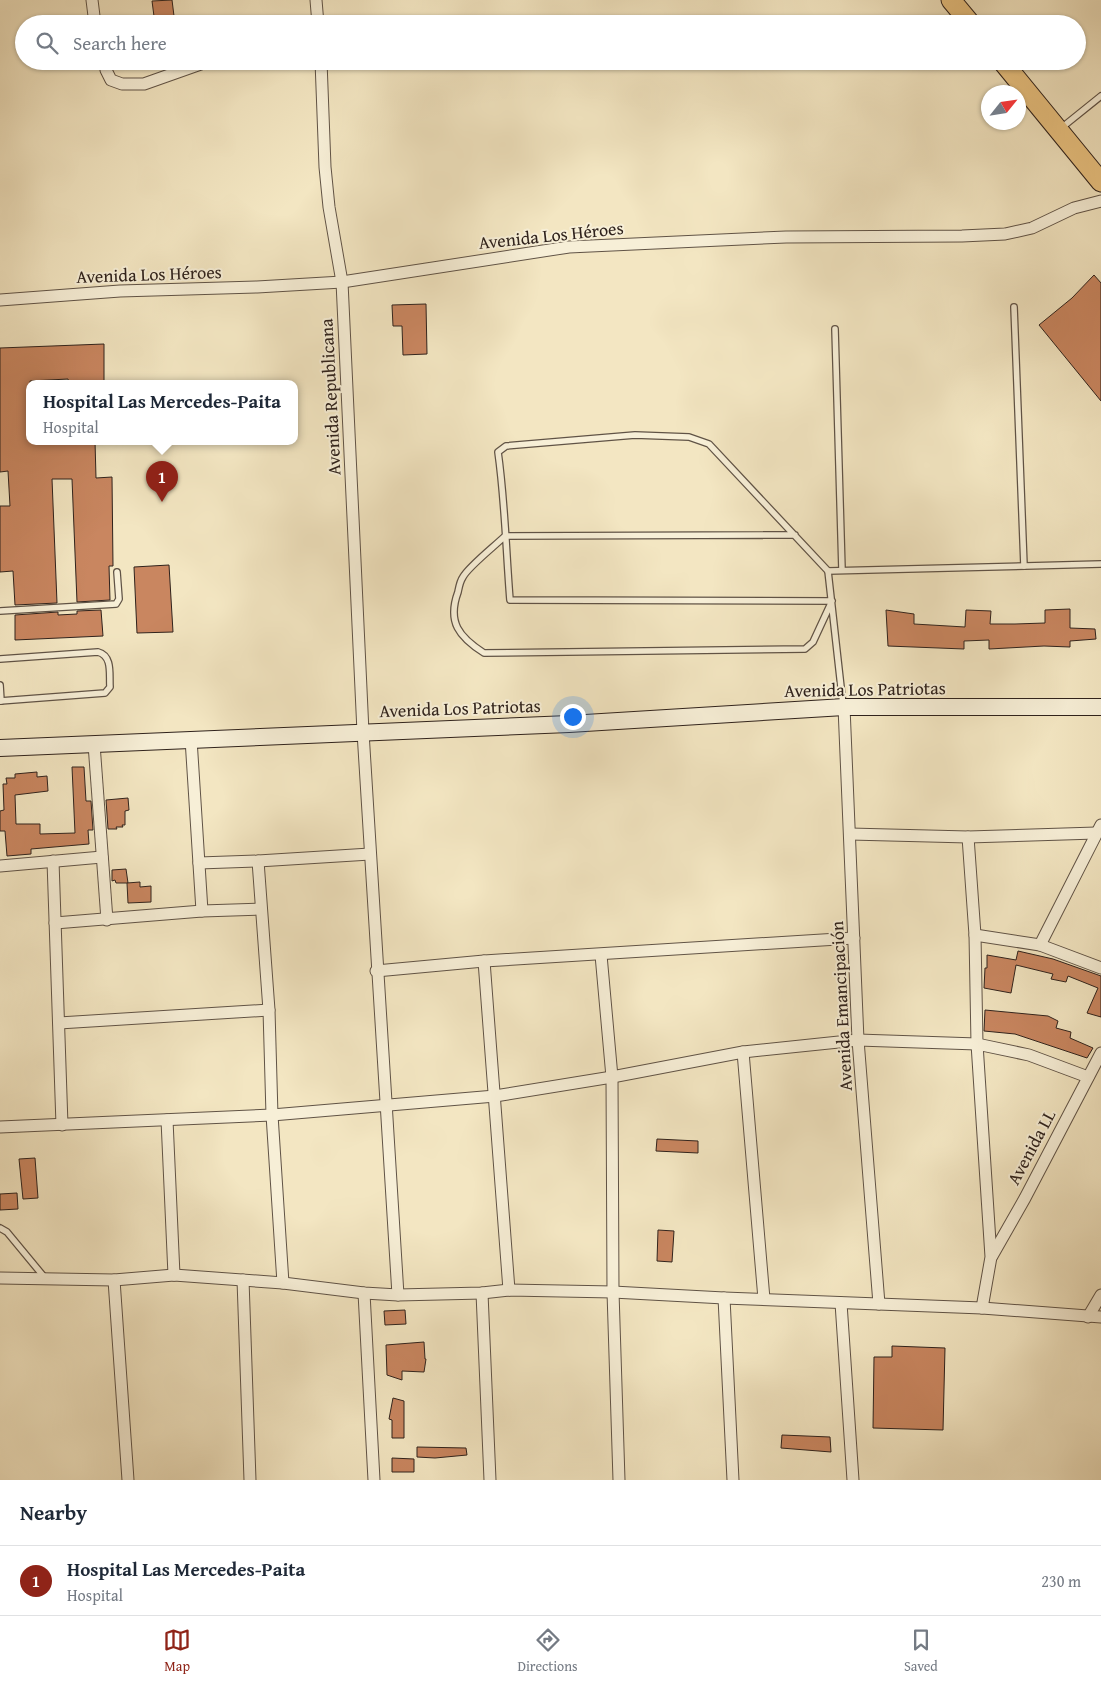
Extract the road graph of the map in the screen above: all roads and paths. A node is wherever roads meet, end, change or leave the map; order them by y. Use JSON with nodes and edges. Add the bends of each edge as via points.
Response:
{"nodes":[{"id":1,"x":92,"y":0,"type":"edge"},
{"id":2,"x":316,"y":0,"type":"edge"},
{"id":3,"x":952,"y":0,"type":"edge"},
{"id":4,"x":94,"y":15,"type":"edge"},
{"id":5,"x":317,"y":15,"type":"edge"},
{"id":6,"x":964,"y":15,"type":"edge"},
{"id":7,"x":106,"y":70,"type":"edge"},
{"id":8,"x":184,"y":70,"type":"edge"},
{"id":9,"x":321,"y":70,"type":"edge"},
{"id":10,"x":1009,"y":70,"type":"edge"},
{"id":11,"x":1101,"y":96,"type":"edge"},
{"id":12,"x":1058,"y":131,"type":"junction"},
{"id":13,"x":1101,"y":182,"type":"edge"},
{"id":14,"x":1101,"y":201,"type":"edge"},
{"id":15,"x":342,"y":282,"type":"junction"},
{"id":16,"x":0,"y":300,"type":"edge"},
{"id":17,"x":1014,"y":307,"type":"dead end"},
{"id":18,"x":835,"y":329,"type":"dead end"},
{"id":19,"x":505,"y":536,"type":"junction"},
{"id":20,"x":795,"y":536,"type":"junction"},
{"id":21,"x":1101,"y":564,"type":"edge"},
{"id":22,"x":1024,"y":566,"type":"junction"},
{"id":23,"x":842,"y":570,"type":"junction"},
{"id":24,"x":828,"y":571,"type":"junction"},
{"id":25,"x":117,"y":572,"type":"dead end"},
{"id":26,"x":832,"y":601,"type":"junction"},
{"id":27,"x":0,"y":611,"type":"edge"},
{"id":28,"x":0,"y":659,"type":"edge"},
{"id":29,"x":0,"y":685,"type":"edge"},
{"id":30,"x":1,"y":701,"type":"edge"},
{"id":31,"x":844,"y":707,"type":"junction"},
{"id":32,"x":1101,"y":707,"type":"edge"},
{"id":33,"x":363,"y":732,"type":"junction"},
{"id":34,"x":191,"y":739,"type":"junction"},
{"id":35,"x":94,"y":744,"type":"junction"},
{"id":36,"x":0,"y":748,"type":"edge"},
{"id":37,"x":1098,"y":829,"type":"edge"},
{"id":38,"x":850,"y":834,"type":"junction"},
{"id":39,"x":968,"y":837,"type":"junction"},
{"id":40,"x":370,"y":854,"type":"junction"},
{"id":41,"x":102,"y":857,"type":"junction"},
{"id":42,"x":53,"y":861,"type":"junction"},
{"id":43,"x":258,"y":862,"type":"junction"},
{"id":44,"x":199,"y":863,"type":"junction"},
{"id":45,"x":0,"y":866,"type":"edge"},
{"id":46,"x":260,"y":909,"type":"junction"},
{"id":47,"x":202,"y":911,"type":"junction"},
{"id":48,"x":107,"y":920,"type":"junction"},
{"id":49,"x":55,"y":923,"type":"junction"},
{"id":50,"x":974,"y":935,"type":"junction"},
{"id":51,"x":854,"y":938,"type":"junction"},
{"id":52,"x":1040,"y":945,"type":"junction"},
{"id":53,"x":602,"y":954,"type":"junction"},
{"id":54,"x":484,"y":961,"type":"junction"},
{"id":55,"x":1101,"y":968,"type":"edge"},
{"id":56,"x":376,"y":971,"type":"junction"},
{"id":57,"x":269,"y":1010,"type":"junction"},
{"id":58,"x":58,"y":1023,"type":"junction"},
{"id":59,"x":858,"y":1040,"type":"junction"},
{"id":60,"x":977,"y":1044,"type":"junction"},
{"id":61,"x":743,"y":1052,"type":"junction"},
{"id":62,"x":1101,"y":1053,"type":"edge"},
{"id":63,"x":612,"y":1077,"type":"junction"},
{"id":64,"x":1088,"y":1077,"type":"junction"},
{"id":65,"x":495,"y":1096,"type":"junction"},
{"id":66,"x":386,"y":1105,"type":"junction"},
{"id":67,"x":272,"y":1115,"type":"junction"},
{"id":68,"x":167,"y":1120,"type":"junction"},
{"id":69,"x":62,"y":1124,"type":"junction"},
{"id":70,"x":0,"y":1127,"type":"edge"},
{"id":71,"x":0,"y":1228,"type":"edge"},
{"id":72,"x":991,"y":1257,"type":"junction"},
{"id":73,"x":174,"y":1274,"type":"junction"},
{"id":74,"x":0,"y":1278,"type":"edge"},
{"id":75,"x":46,"y":1280,"type":"junction"},
{"id":76,"x":114,"y":1280,"type":"junction"},
{"id":77,"x":243,"y":1280,"type":"junction"},
{"id":78,"x":283,"y":1283,"type":"junction"},
{"id":79,"x":509,"y":1290,"type":"junction"},
{"id":80,"x":613,"y":1292,"type":"junction"},
{"id":81,"x":364,"y":1293,"type":"junction"},
{"id":82,"x":482,"y":1293,"type":"junction"},
{"id":83,"x":398,"y":1295,"type":"junction"},
{"id":84,"x":1101,"y":1295,"type":"edge"},
{"id":85,"x":724,"y":1298,"type":"junction"},
{"id":86,"x":764,"y":1299,"type":"junction"},
{"id":87,"x":841,"y":1303,"type":"junction"},
{"id":88,"x":879,"y":1304,"type":"junction"},
{"id":89,"x":982,"y":1308,"type":"junction"},
{"id":90,"x":1088,"y":1317,"type":"junction"},
{"id":91,"x":1101,"y":1318,"type":"edge"},
{"id":92,"x":128,"y":1480,"type":"edge"},
{"id":93,"x":250,"y":1480,"type":"edge"},
{"id":94,"x":374,"y":1480,"type":"edge"},
{"id":95,"x":490,"y":1480,"type":"edge"},
{"id":96,"x":619,"y":1480,"type":"edge"},
{"id":97,"x":734,"y":1480,"type":"edge"},
{"id":98,"x":853,"y":1480,"type":"edge"}],
"edges":[{"from":1,"to":4,"type":"street"},
{"from":2,"to":5,"type":"street"},
{"from":3,"to":6,"type":"main road"},
{"from":7,"to":8,"type":"street","via":[[111,80],[122,84],[144,84]]},
{"from":9,"to":15,"type":"street","name":"Avenida Republicana","via":[[325,166]]},
{"from":10,"to":12,"type":"main road"},
{"from":11,"to":12,"type":"lane"},
{"from":12,"to":13,"type":"main road"},
{"from":14,"to":15,"type":"street","name":"Avenida Los Héroes","via":[[1074,208],[1032,228],[1005,234],[786,237],[569,247]]},
{"from":15,"to":16,"type":"street","name":"Avenida Los Héroes","via":[[120,291]]},
{"from":15,"to":33,"type":"street","name":"Avenida Republicana"},
{"from":17,"to":22,"type":"lane"},
{"from":18,"to":23,"type":"lane"},
{"from":19,"to":20,"type":"lane"},
{"from":19,"to":20,"type":"lane","via":[[498,452],[506,446],[635,435],[689,437],[709,444]]},
{"from":19,"to":26,"type":"lane","via":[[510,600]]},
{"from":19,"to":26,"type":"lane","via":[[463,576],[454,603],[454,619],[459,633],[484,653],[805,649],[813,642]]},
{"from":20,"to":24,"type":"lane"},
{"from":21,"to":22,"type":"lane"},
{"from":22,"to":23,"type":"lane"},
{"from":23,"to":24,"type":"lane"},
{"from":24,"to":26,"type":"lane"},
{"from":25,"to":27,"type":"lane","via":[[116,604]]},
{"from":26,"to":31,"type":"lane"},
{"from":28,"to":30,"type":"lane","via":[[98,652],[108,660],[110,687],[105,693]]},
{"from":29,"to":30,"type":"lane"},
{"from":31,"to":32,"type":"street","name":"Avenida Los Patriotas"},
{"from":31,"to":33,"type":"street","name":"Avenida Los Patriotas","via":[[569,724]]},
{"from":31,"to":38,"type":"street","name":"Avenida Emancipación"},
{"from":33,"to":34,"type":"street","name":"Avenida Los Patriotas"},
{"from":33,"to":40,"type":"street","name":"Avenida Republicana"},
{"from":34,"to":35,"type":"street","name":"Avenida Los Patriotas"},
{"from":34,"to":44,"type":"street"},
{"from":35,"to":36,"type":"street","name":"Avenida Los Patriotas"},
{"from":35,"to":41,"type":"street"},
{"from":37,"to":39,"type":"street"},
{"from":37,"to":52,"type":"street"},
{"from":38,"to":39,"type":"street"},
{"from":38,"to":51,"type":"street","name":"Avenida Emancipación"},
{"from":39,"to":50,"type":"street"},
{"from":40,"to":43,"type":"street"},
{"from":40,"to":56,"type":"street","name":"Avenida Republicana"},
{"from":41,"to":42,"type":"street"},
{"from":41,"to":48,"type":"street"},
{"from":42,"to":45,"type":"street"},
{"from":42,"to":49,"type":"street"},
{"from":43,"to":44,"type":"street"},
{"from":43,"to":46,"type":"street"},
{"from":44,"to":47,"type":"street"},
{"from":46,"to":47,"type":"street"},
{"from":46,"to":57,"type":"street"},
{"from":47,"to":48,"type":"street"},
{"from":48,"to":49,"type":"street"},
{"from":49,"to":58,"type":"street"},
{"from":50,"to":52,"type":"street"},
{"from":50,"to":60,"type":"street"},
{"from":51,"to":53,"type":"street"},
{"from":51,"to":59,"type":"street","name":"Avenida Emancipación"},
{"from":52,"to":55,"type":"street"},
{"from":53,"to":54,"type":"street"},
{"from":53,"to":63,"type":"street"},
{"from":54,"to":56,"type":"street"},
{"from":54,"to":65,"type":"street"},
{"from":56,"to":66,"type":"street","name":"Avenida Republicana"},
{"from":57,"to":58,"type":"street"},
{"from":57,"to":67,"type":"street"},
{"from":58,"to":69,"type":"street"},
{"from":59,"to":60,"type":"street"},
{"from":59,"to":61,"type":"street"},
{"from":59,"to":88,"type":"street","name":"Avenida Emancipación"},
{"from":60,"to":64,"type":"street","via":[[1029,1055]]},
{"from":60,"to":72,"type":"street"},
{"from":61,"to":63,"type":"street"},
{"from":61,"to":86,"type":"street"},
{"from":62,"to":64,"type":"street","name":"Avenida LL"},
{"from":63,"to":65,"type":"street"},
{"from":63,"to":80,"type":"street"},
{"from":64,"to":72,"type":"street","name":"Avenida LL"},
{"from":65,"to":66,"type":"street"},
{"from":65,"to":79,"type":"street"},
{"from":66,"to":67,"type":"street"},
{"from":66,"to":83,"type":"street","name":"Avenida Republicana"},
{"from":67,"to":68,"type":"street"},
{"from":67,"to":78,"type":"street"},
{"from":68,"to":69,"type":"street"},
{"from":68,"to":73,"type":"street"},
{"from":69,"to":70,"type":"street"},
{"from":71,"to":75,"type":"lane","via":[[7,1232]]},
{"from":72,"to":89,"type":"street"},
{"from":73,"to":76,"type":"street"},
{"from":73,"to":77,"type":"street"},
{"from":74,"to":75,"type":"street"},
{"from":75,"to":76,"type":"street"},
{"from":76,"to":92,"type":"street"},
{"from":77,"to":78,"type":"street"},
{"from":77,"to":93,"type":"street"},
{"from":78,"to":81,"type":"street"},
{"from":79,"to":80,"type":"street"},
{"from":79,"to":82,"type":"street"},
{"from":80,"to":85,"type":"street"},
{"from":80,"to":96,"type":"street"},
{"from":81,"to":83,"type":"street"},
{"from":81,"to":94,"type":"street"},
{"from":82,"to":83,"type":"street"},
{"from":82,"to":95,"type":"street"},
{"from":84,"to":90,"type":"street"},
{"from":85,"to":86,"type":"street"},
{"from":85,"to":97,"type":"street"},
{"from":86,"to":87,"type":"street"},
{"from":87,"to":88,"type":"street"},
{"from":87,"to":98,"type":"street"},
{"from":88,"to":89,"type":"street"},
{"from":89,"to":90,"type":"street"},
{"from":90,"to":91,"type":"street"}]}
